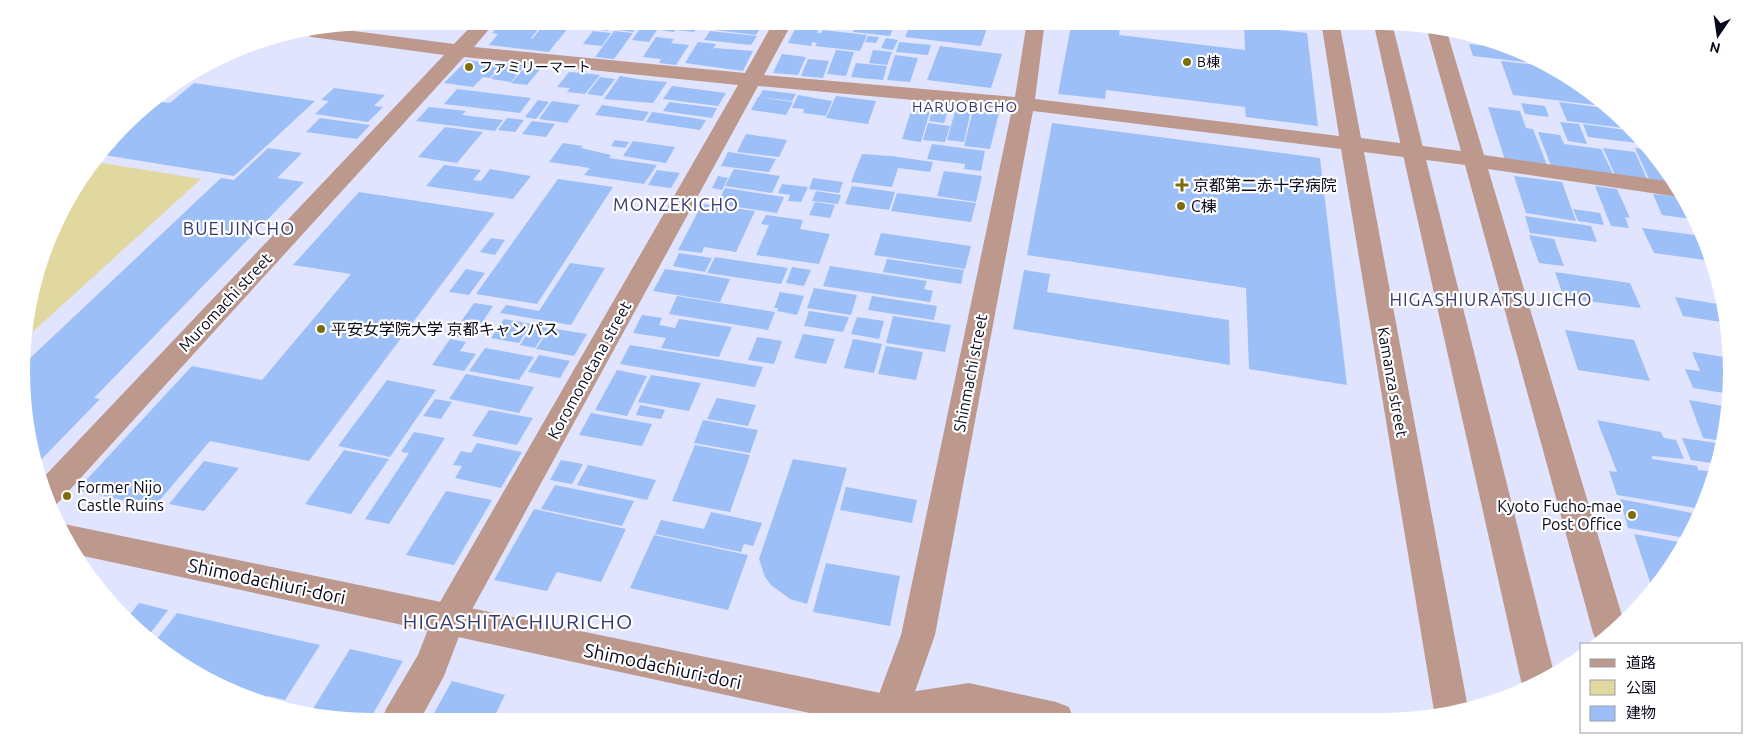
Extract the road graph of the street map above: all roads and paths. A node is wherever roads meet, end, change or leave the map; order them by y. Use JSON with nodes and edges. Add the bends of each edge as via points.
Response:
{"nodes":[{"id":1,"x":479,"y":30,"type":"edge"},
{"id":2,"x":779,"y":30,"type":"edge"},
{"id":3,"x":1035,"y":30,"type":"edge"},
{"id":4,"x":1332,"y":30,"type":"edge"},
{"id":5,"x":1384,"y":30,"type":"edge"},
{"id":6,"x":326,"y":33,"type":"edge"},
{"id":7,"x":1439,"y":35,"type":"edge"},
{"id":8,"x":459,"y":51,"type":"junction"},
{"id":9,"x":753,"y":80,"type":"junction"},
{"id":10,"x":1024,"y":104,"type":"junction"},
{"id":11,"x":1351,"y":144,"type":"junction"},
{"id":12,"x":1412,"y":151,"type":"junction"},
{"id":13,"x":1474,"y":160,"type":"junction"},
{"id":14,"x":1669,"y":189,"type":"edge"},
{"id":15,"x":51,"y":489,"type":"edge"},
{"id":16,"x":75,"y":540,"type":"edge"},
{"id":17,"x":448,"y":620,"type":"junction"},
{"id":18,"x":1608,"y":627,"type":"edge"},
{"id":19,"x":1538,"y":675,"type":"edge"},
{"id":20,"x":1450,"y":706,"type":"edge"},
{"id":21,"x":404,"y":713,"type":"edge"},
{"id":22,"x":871,"y":713,"type":"edge"},
{"id":23,"x":890,"y":713,"type":"edge"},
{"id":24,"x":908,"y":713,"type":"edge"},
{"id":25,"x":1026,"y":713,"type":"edge"}],
"edges":[{"from":1,"to":8,"type":"street","name":"Muromachi street"},
{"from":2,"to":9,"type":"street","name":"Koromonotana street"},
{"from":3,"to":10,"type":"street","name":"Shinmachi street"},
{"from":4,"to":11,"type":"street","name":"Kamanza street"},
{"from":5,"to":12,"type":"street"},
{"from":6,"to":8,"type":"street"},
{"from":7,"to":13,"type":"street"},
{"from":8,"to":9,"type":"street"},
{"from":8,"to":15,"type":"street","name":"Muromachi street"},
{"from":9,"to":10,"type":"street"},
{"from":9,"to":17,"type":"street","name":"Koromonotana street"},
{"from":10,"to":11,"type":"street"},
{"from":10,"to":23,"type":"street","name":"Shinmachi street","via":[[918,635]]},
{"from":11,"to":12,"type":"street"},
{"from":11,"to":20,"type":"street","name":"Kamanza street"},
{"from":12,"to":13,"type":"street"},
{"from":12,"to":19,"type":"street"},
{"from":13,"to":14,"type":"street"},
{"from":13,"to":18,"type":"street"},
{"from":16,"to":17,"type":"street","name":"Shimodachiuri-dori"},
{"from":17,"to":21,"type":"street","name":"Koromonotana street","via":[[432,664]]},
{"from":17,"to":22,"type":"street","name":"Shimodachiuri-dori"},
{"from":24,"to":25,"type":"street","name":"Shimodachiuri-dori","via":[[969,700]]}]}
